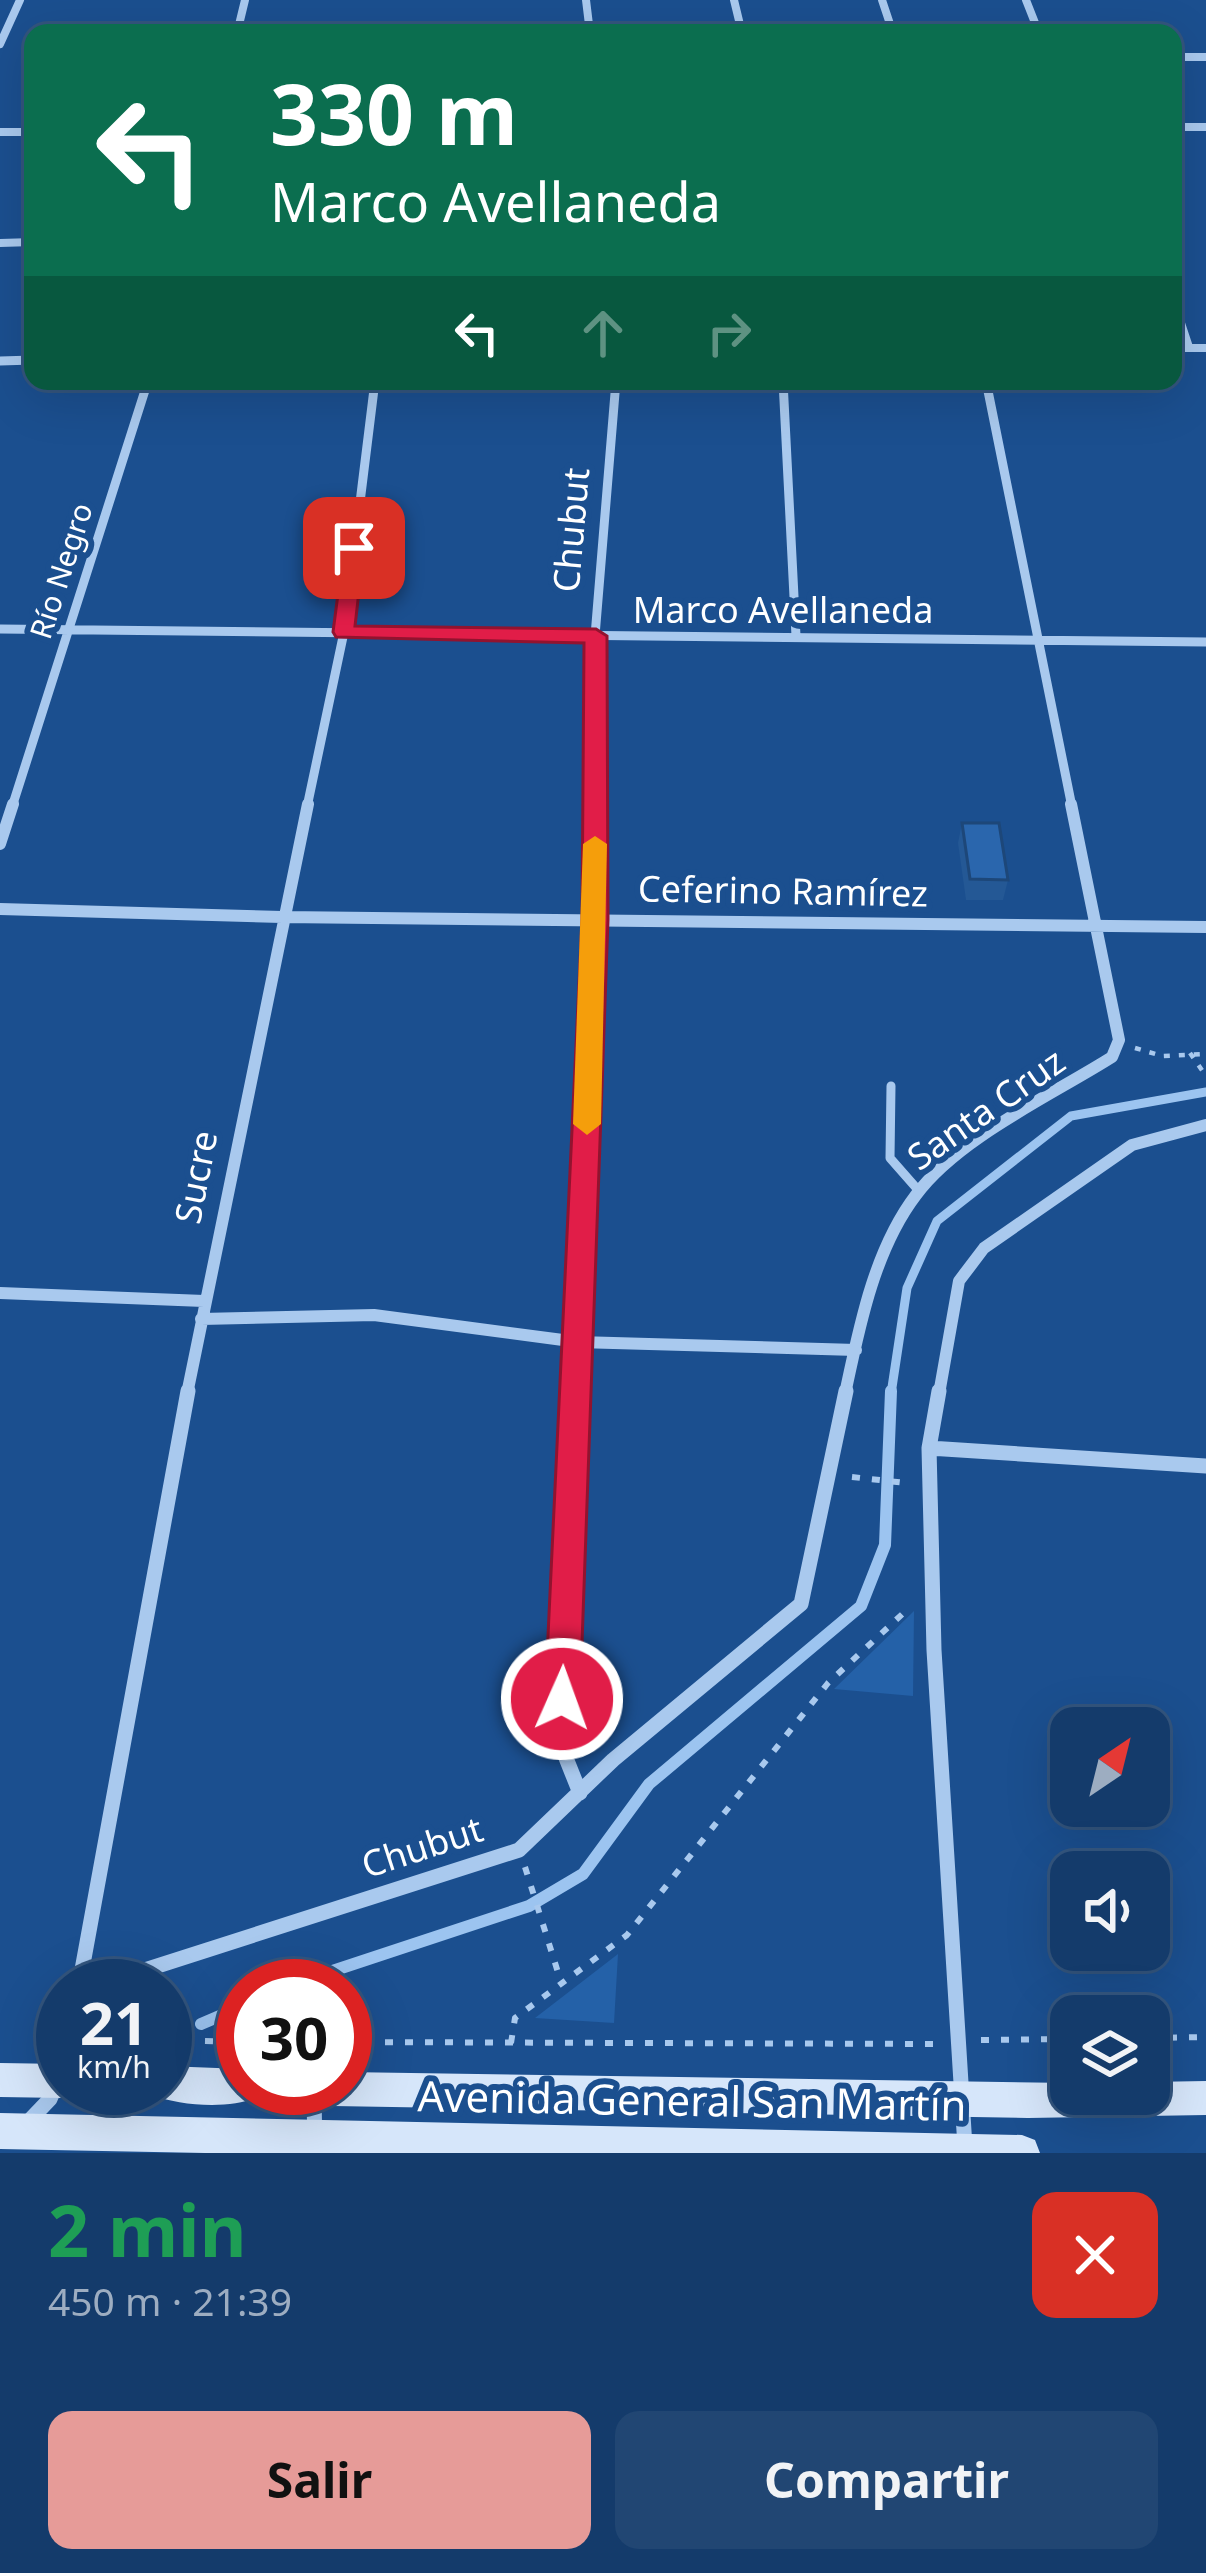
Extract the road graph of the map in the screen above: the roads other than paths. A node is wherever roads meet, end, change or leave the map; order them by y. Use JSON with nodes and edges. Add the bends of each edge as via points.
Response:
{"nodes":[{"id":1,"x":20,"y":0,"type":"edge"},
{"id":2,"x":0,"y":44,"type":"edge"},
{"id":3,"x":1182,"y":326,"type":"edge"},
{"id":4,"x":1182,"y":347,"type":"edge"},
{"id":5,"x":1189,"y":347,"type":"junction"},
{"id":6,"x":1206,"y":348,"type":"edge"},
{"id":7,"x":145,"y":390,"type":"edge"},
{"id":8,"x":374,"y":390,"type":"edge"},
{"id":9,"x":615,"y":390,"type":"edge"},
{"id":10,"x":783,"y":390,"type":"edge"},
{"id":11,"x":988,"y":390,"type":"edge"},
{"id":12,"x":0,"y":629,"type":"edge"},
{"id":13,"x":69,"y":629,"type":"junction"},
{"id":14,"x":344,"y":632,"type":"junction"},
{"id":15,"x":596,"y":636,"type":"junction"},
{"id":16,"x":796,"y":636,"type":"junction"},
{"id":17,"x":1040,"y":640,"type":"junction"},
{"id":18,"x":1206,"y":642,"type":"edge"},
{"id":19,"x":0,"y":844,"type":"edge"},
{"id":20,"x":0,"y":909,"type":"edge"},
{"id":21,"x":282,"y":917,"type":"junction"},
{"id":22,"x":595,"y":919,"type":"junction"},
{"id":23,"x":1096,"y":926,"type":"junction"},
{"id":24,"x":1206,"y":927,"type":"edge"},
{"id":25,"x":891,"y":1086,"type":"dead end"},
{"id":26,"x":1206,"y":1125,"type":"edge"},
{"id":27,"x":919,"y":1191,"type":"junction"},
{"id":28,"x":0,"y":1293,"type":"edge"},
{"id":29,"x":204,"y":1301,"type":"junction"},
{"id":30,"x":201,"y":1319,"type":"junction"},
{"id":31,"x":578,"y":1342,"type":"junction"},
{"id":32,"x":856,"y":1350,"type":"junction"},
{"id":33,"x":929,"y":1448,"type":"junction"},
{"id":34,"x":1206,"y":1466,"type":"edge"},
{"id":35,"x":580,"y":1793,"type":"junction"},
{"id":36,"x":84,"y":1959,"type":"edge"},
{"id":37,"x":179,"y":1959,"type":"edge"},
{"id":38,"x":36,"y":2078,"type":"edge"},
{"id":39,"x":0,"y":2080,"type":"edge"},
{"id":40,"x":372,"y":2091,"type":"edge"},
{"id":41,"x":1206,"y":2098,"type":"edge"},
{"id":42,"x":958,"y":2099,"type":"junction"},
{"id":43,"x":314,"y":2115,"type":"edge"},
{"id":44,"x":18,"y":2131,"type":"edge"},
{"id":45,"x":188,"y":2144,"type":"edge"},
{"id":46,"x":315,"y":2145,"type":"edge"},
{"id":47,"x":965,"y":2152,"type":"edge"},
{"id":48,"x":1022,"y":2153,"type":"edge"}],
"edges":[{"from":1,"to":2,"type":"street"},
{"from":3,"to":5,"type":"street"},
{"from":4,"to":5,"type":"street"},
{"from":5,"to":6,"type":"street"},
{"from":7,"to":13,"type":"street","name":"Río Negro"},
{"from":8,"to":14,"type":"street","name":"Sucre"},
{"from":9,"to":15,"type":"street","name":"Chubut"},
{"from":10,"to":16,"type":"street"},
{"from":11,"to":17,"type":"street"},
{"from":12,"to":13,"type":"street","name":"Marco Avellaneda"},
{"from":13,"to":14,"type":"street","name":"Marco Avellaneda"},
{"from":13,"to":19,"type":"street","name":"Río Negro"},
{"from":14,"to":15,"type":"street","name":"Marco Avellaneda"},
{"from":14,"to":21,"type":"street","name":"Sucre"},
{"from":15,"to":16,"type":"street","name":"Marco Avellaneda"},
{"from":15,"to":22,"type":"street","name":"Chubut"},
{"from":16,"to":17,"type":"street","name":"Marco Avellaneda"},
{"from":17,"to":18,"type":"street","name":"Marco Avellaneda"},
{"from":17,"to":23,"type":"street"},
{"from":20,"to":21,"type":"street","name":"Ceferino Ramírez"},
{"from":21,"to":22,"type":"street","name":"Ceferino Ramírez"},
{"from":21,"to":29,"type":"street","name":"Sucre"},
{"from":22,"to":23,"type":"street","name":"Ceferino Ramírez"},
{"from":22,"to":31,"type":"street","name":"Chubut"},
{"from":23,"to":24,"type":"street","name":"Ceferino Ramírez"},
{"from":23,"to":27,"type":"street","name":"Santa Cruz","via":[[1118,1043],[1112,1057]]},
{"from":25,"to":27,"type":"lane","via":[[890,1158]]},
{"from":26,"to":33,"type":"street","via":[[1132,1144],[969,1263]]},
{"from":27,"to":32,"type":"street","name":"Santa Cruz","via":[[900,1220]]},
{"from":28,"to":29,"type":"street"},
{"from":29,"to":30,"type":"street","name":"Sucre"},
{"from":30,"to":31,"type":"street","via":[[374,1316]]},
{"from":30,"to":36,"type":"street","name":"Sucre"},
{"from":31,"to":32,"type":"street"},
{"from":31,"to":35,"type":"street","name":"Chubut","via":[[560,1744]]},
{"from":32,"to":35,"type":"street","name":"Santa Cruz","via":[[801,1604]]},
{"from":33,"to":34,"type":"street"},
{"from":33,"to":42,"type":"street"},
{"from":35,"to":37,"type":"street","name":"Chubut","via":[[519,1850]]},
{"from":38,"to":39,"type":"main road"},
{"from":40,"to":42,"type":"main road","name":"Avenida General San Martín"},
{"from":41,"to":42,"type":"main road","name":"Avenida General San Martín"},
{"from":42,"to":47,"type":"street"},
{"from":43,"to":46,"type":"street"},
{"from":44,"to":45,"type":"main road","name":"Avenida General San Martín"},
{"from":45,"to":46,"type":"main road","name":"Avenida General San Martín"},
{"from":46,"to":47,"type":"main road","name":"Avenida General San Martín"},
{"from":47,"to":48,"type":"main road","name":"Avenida General San Martín"}]}
